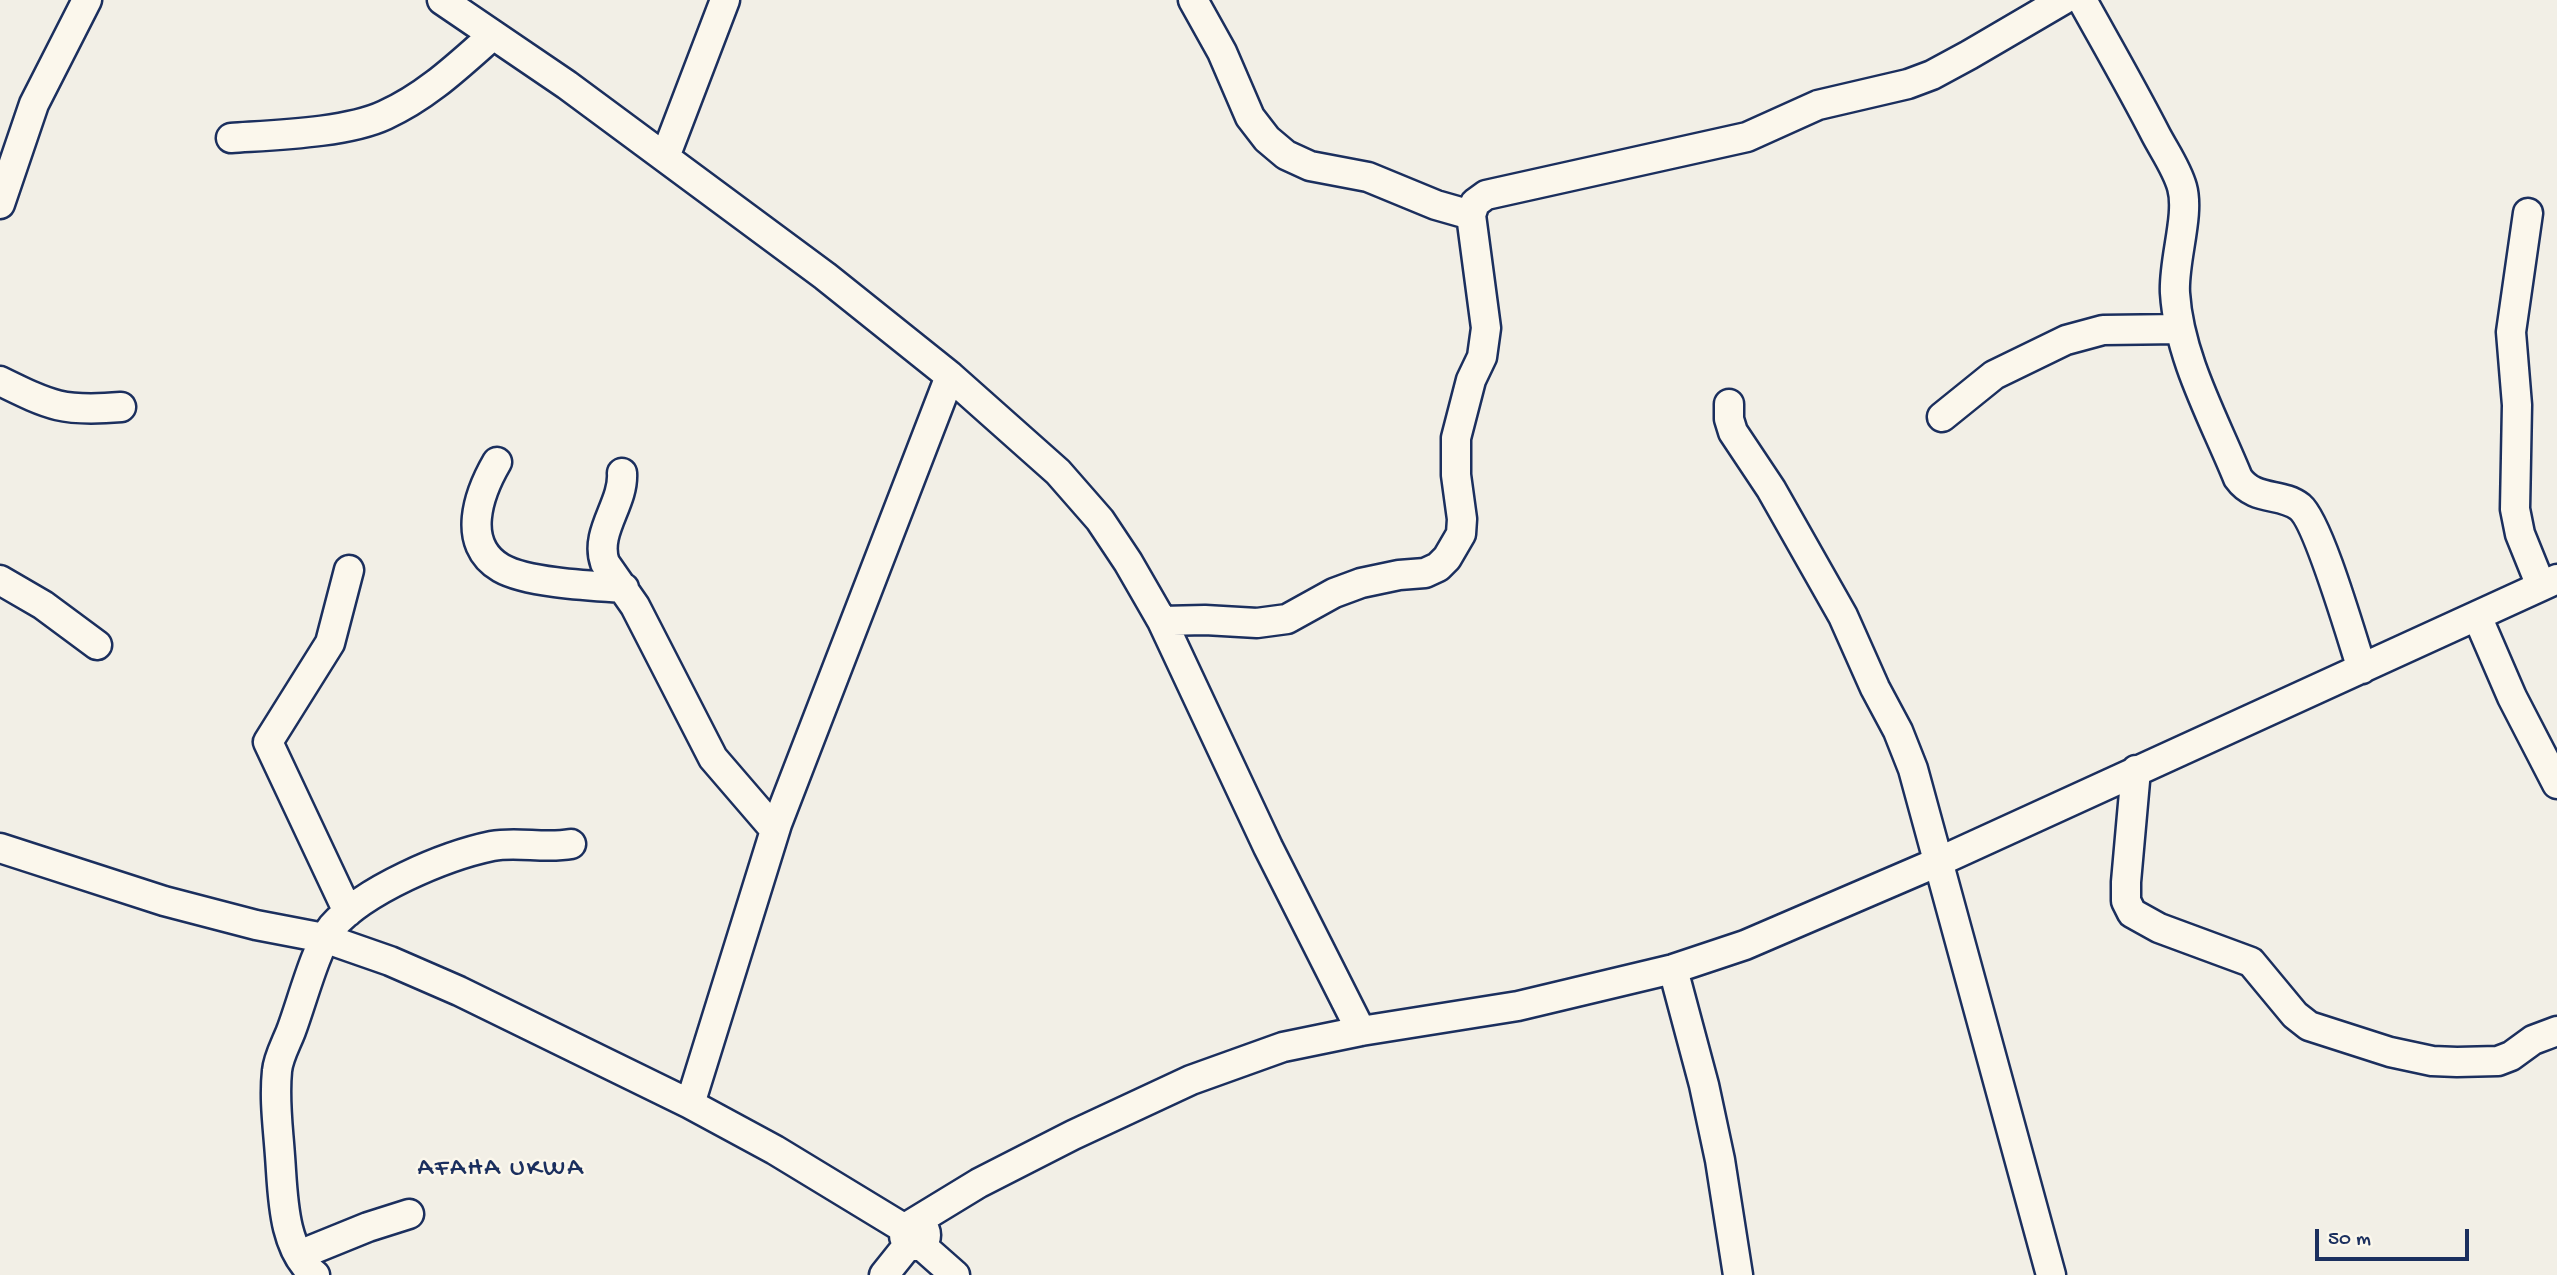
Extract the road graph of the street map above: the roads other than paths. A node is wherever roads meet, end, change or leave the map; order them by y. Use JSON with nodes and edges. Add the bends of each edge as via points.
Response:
{"nodes":[{"id":1,"x":87,"y":0,"type":"edge"},
{"id":2,"x":442,"y":0,"type":"edge"},
{"id":3,"x":725,"y":0,"type":"edge"},
{"id":4,"x":1194,"y":0,"type":"edge"},
{"id":5,"x":2063,"y":0,"type":"edge"},
{"id":6,"x":2082,"y":0,"type":"edge"},
{"id":7,"x":493,"y":35,"type":"junction"},
{"id":8,"x":231,"y":138,"type":"dead end"},
{"id":9,"x":665,"y":158,"type":"junction"},
{"id":10,"x":0,"y":204,"type":"edge"},
{"id":11,"x":2528,"y":213,"type":"dead end"},
{"id":12,"x":1471,"y":215,"type":"junction"},
{"id":13,"x":2180,"y":329,"type":"junction"},
{"id":14,"x":950,"y":376,"type":"junction"},
{"id":15,"x":0,"y":381,"type":"edge"},
{"id":16,"x":1729,"y":404,"type":"dead end"},
{"id":17,"x":121,"y":407,"type":"dead end"},
{"id":18,"x":1942,"y":417,"type":"dead end"},
{"id":19,"x":497,"y":462,"type":"dead end"},
{"id":20,"x":622,"y":473,"type":"dead end"},
{"id":21,"x":349,"y":570,"type":"dead end"},
{"id":22,"x":0,"y":580,"type":"edge"},
{"id":23,"x":2549,"y":583,"type":"edge"},
{"id":24,"x":624,"y":588,"type":"junction"},
{"id":25,"x":2477,"y":616,"type":"junction"},
{"id":26,"x":1162,"y":621,"type":"junction"},
{"id":27,"x":97,"y":645,"type":"dead end"},
{"id":28,"x":2362,"y":669,"type":"junction"},
{"id":29,"x":2136,"y":770,"type":"junction"},
{"id":30,"x":2557,"y":784,"type":"edge"},
{"id":31,"x":775,"y":830,"type":"junction"},
{"id":32,"x":571,"y":845,"type":"dead end"},
{"id":33,"x":0,"y":848,"type":"edge"},
{"id":34,"x":1938,"y":862,"type":"junction"},
{"id":35,"x":348,"y":912,"type":"junction"},
{"id":36,"x":324,"y":938,"type":"junction"},
{"id":37,"x":1674,"y":969,"type":"junction"},
{"id":38,"x":1360,"y":1031,"type":"junction"},
{"id":39,"x":2557,"y":1031,"type":"edge"},
{"id":40,"x":690,"y":1104,"type":"junction"},
{"id":41,"x":409,"y":1214,"type":"dead end"},
{"id":42,"x":914,"y":1236,"type":"junction"},
{"id":43,"x":307,"y":1265,"type":"edge"},
{"id":44,"x":884,"y":1275,"type":"edge"},
{"id":45,"x":955,"y":1275,"type":"edge"},
{"id":46,"x":1738,"y":1275,"type":"edge"},
{"id":47,"x":2051,"y":1275,"type":"edge"}],
"edges":[{"from":1,"to":10,"type":"street","via":[[34,104]]},
{"from":2,"to":7,"type":"street"},
{"from":3,"to":9,"type":"street"},
{"from":4,"to":12,"type":"street","via":[[1250,117],[1286,155],[1310,166],[1368,177]]},
{"from":5,"to":12,"type":"street","via":[[1909,84],[1818,105],[1728,142],[1486,195],[1475,203]]},
{"from":6,"to":13,"type":"street","via":[[2182,187],[2184,213],[2175,289]]},
{"from":7,"to":8,"type":"street","via":[[444,78],[383,116],[333,128]]},
{"from":7,"to":9,"type":"street"},
{"from":9,"to":14,"type":"street"},
{"from":11,"to":23,"type":"street","via":[[2511,332],[2517,405],[2515,509],[2520,534]]},
{"from":12,"to":26,"type":"street","via":[[1486,328],[1482,357],[1456,438],[1461,534],[1447,558],[1425,573],[1361,583],[1334,593],[1287,619],[1257,623]]},
{"from":13,"to":18,"type":"street","via":[[2103,330],[2066,340],[1994,375]]},
{"from":13,"to":28,"type":"street","via":[[2193,373],[2238,478],[2245,488],[2289,502],[2306,515],[2324,554]]},
{"from":14,"to":26,"type":"street","via":[[1058,472],[1100,520]]},
{"from":14,"to":31,"type":"street"},
{"from":15,"to":17,"type":"street","via":[[58,407]]},
{"from":16,"to":34,"type":"street","via":[[1733,432],[1771,489],[1843,617],[1898,732]]},
{"from":19,"to":24,"type":"street","via":[[484,485],[476,518],[480,542],[494,562],[503,569],[561,583]]},
{"from":20,"to":24,"type":"street","via":[[623,486],[602,548],[605,563]]},
{"from":21,"to":35,"type":"street","via":[[330,643],[268,742]]},
{"from":22,"to":27,"type":"street"},
{"from":23,"to":25,"type":"street"},
{"from":24,"to":31,"type":"street","via":[[713,758]]},
{"from":25,"to":28,"type":"street"},
{"from":25,"to":30,"type":"street"},
{"from":26,"to":38,"type":"street"},
{"from":28,"to":29,"type":"street"},
{"from":29,"to":34,"type":"street"},
{"from":29,"to":39,"type":"street","via":[[2126,882],[2126,901],[2132,913],[2159,928],[2251,962],[2309,1026],[2390,1052],[2457,1062],[2498,1061]]},
{"from":31,"to":40,"type":"street"},
{"from":32,"to":35,"type":"street","via":[[495,845],[471,851],[430,866]]},
{"from":33,"to":36,"type":"street","via":[[164,901]]},
{"from":34,"to":37,"type":"street","via":[[1745,945]]},
{"from":34,"to":47,"type":"street"},
{"from":35,"to":36,"type":"street"},
{"from":36,"to":40,"type":"street","via":[[459,990]]},
{"from":36,"to":43,"type":"street","via":[[277,1067],[275,1106],[283,1191],[290,1234]]},
{"from":37,"to":38,"type":"street","via":[[1518,1006]]},
{"from":37,"to":46,"type":"street","via":[[1720,1160]]},
{"from":38,"to":42,"type":"street","via":[[1283,1048],[1191,1080],[979,1184]]},
{"from":40,"to":42,"type":"street","via":[[786,1156]]},
{"from":41,"to":43,"type":"street","via":[[368,1227]]},
{"from":42,"to":44,"type":"street"},
{"from":42,"to":45,"type":"street"}]}
